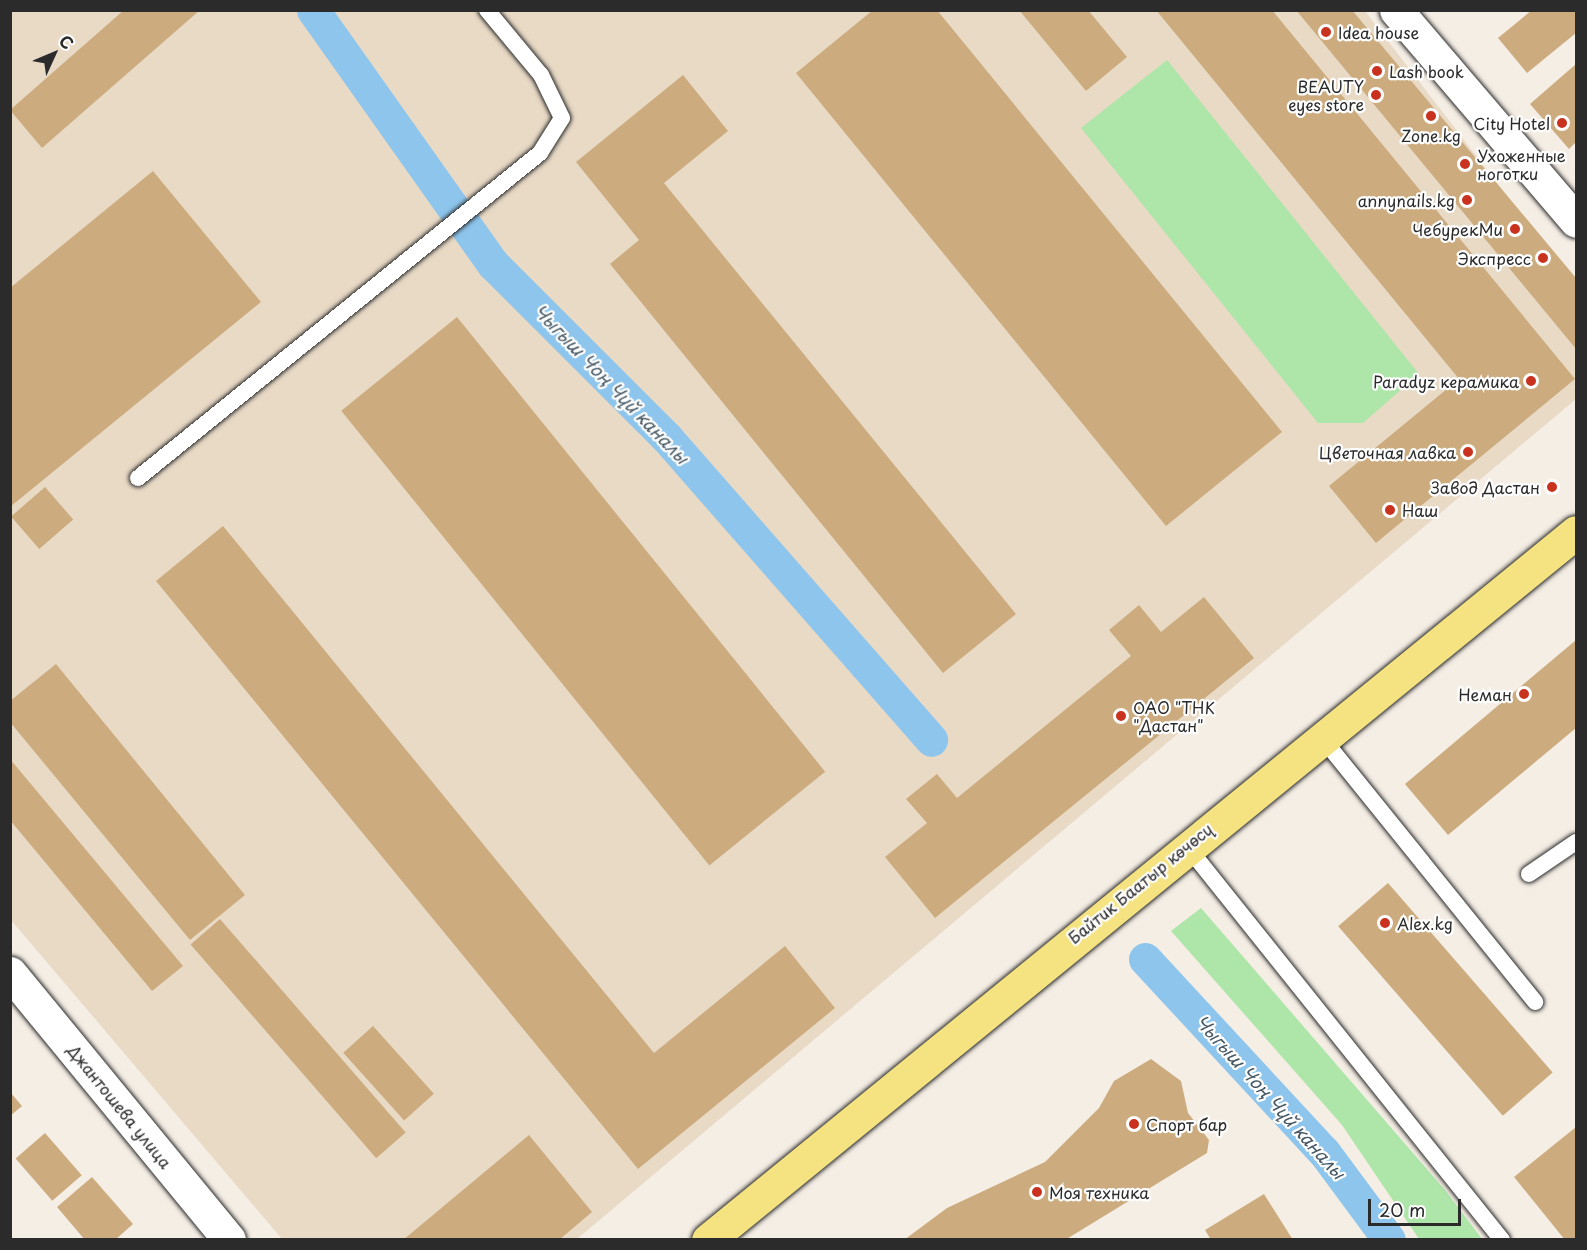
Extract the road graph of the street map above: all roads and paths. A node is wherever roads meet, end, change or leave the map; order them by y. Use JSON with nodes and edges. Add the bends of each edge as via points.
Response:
{"nodes":[{"id":1,"x":487,"y":10,"type":"edge"},
{"id":2,"x":1396,"y":10,"type":"edge"},
{"id":3,"x":1576,"y":221,"type":"edge"},
{"id":4,"x":138,"y":478,"type":"dead end"},
{"id":5,"x":1576,"y":532,"type":"edge"},
{"id":6,"x":1323,"y":739,"type":"junction"},
{"id":7,"x":1576,"y":842,"type":"edge"},
{"id":8,"x":1186,"y":845,"type":"junction"},
{"id":9,"x":1529,"y":874,"type":"dead end"},
{"id":10,"x":10,"y":973,"type":"edge"},
{"id":11,"x":1535,"y":1002,"type":"dead end"},
{"id":12,"x":229,"y":1239,"type":"edge"},
{"id":13,"x":708,"y":1239,"type":"edge"},
{"id":14,"x":1502,"y":1239,"type":"edge"}],
"edges":[{"from":1,"to":4,"type":"lane","via":[[541,75],[562,118],[540,153]]},
{"from":2,"to":3,"type":"street"},
{"from":5,"to":6,"type":"main road","name":"Байтик Баатыр көчөсү"},
{"from":6,"to":8,"type":"main road","name":"Байтик Баатыр көчөсү"},
{"from":6,"to":11,"type":"lane"},
{"from":7,"to":9,"type":"lane"},
{"from":8,"to":13,"type":"main road","name":"Байтик Баатыр көчөсү"},
{"from":8,"to":14,"type":"lane"},
{"from":10,"to":12,"type":"street","name":"Джантошева улица"}]}
